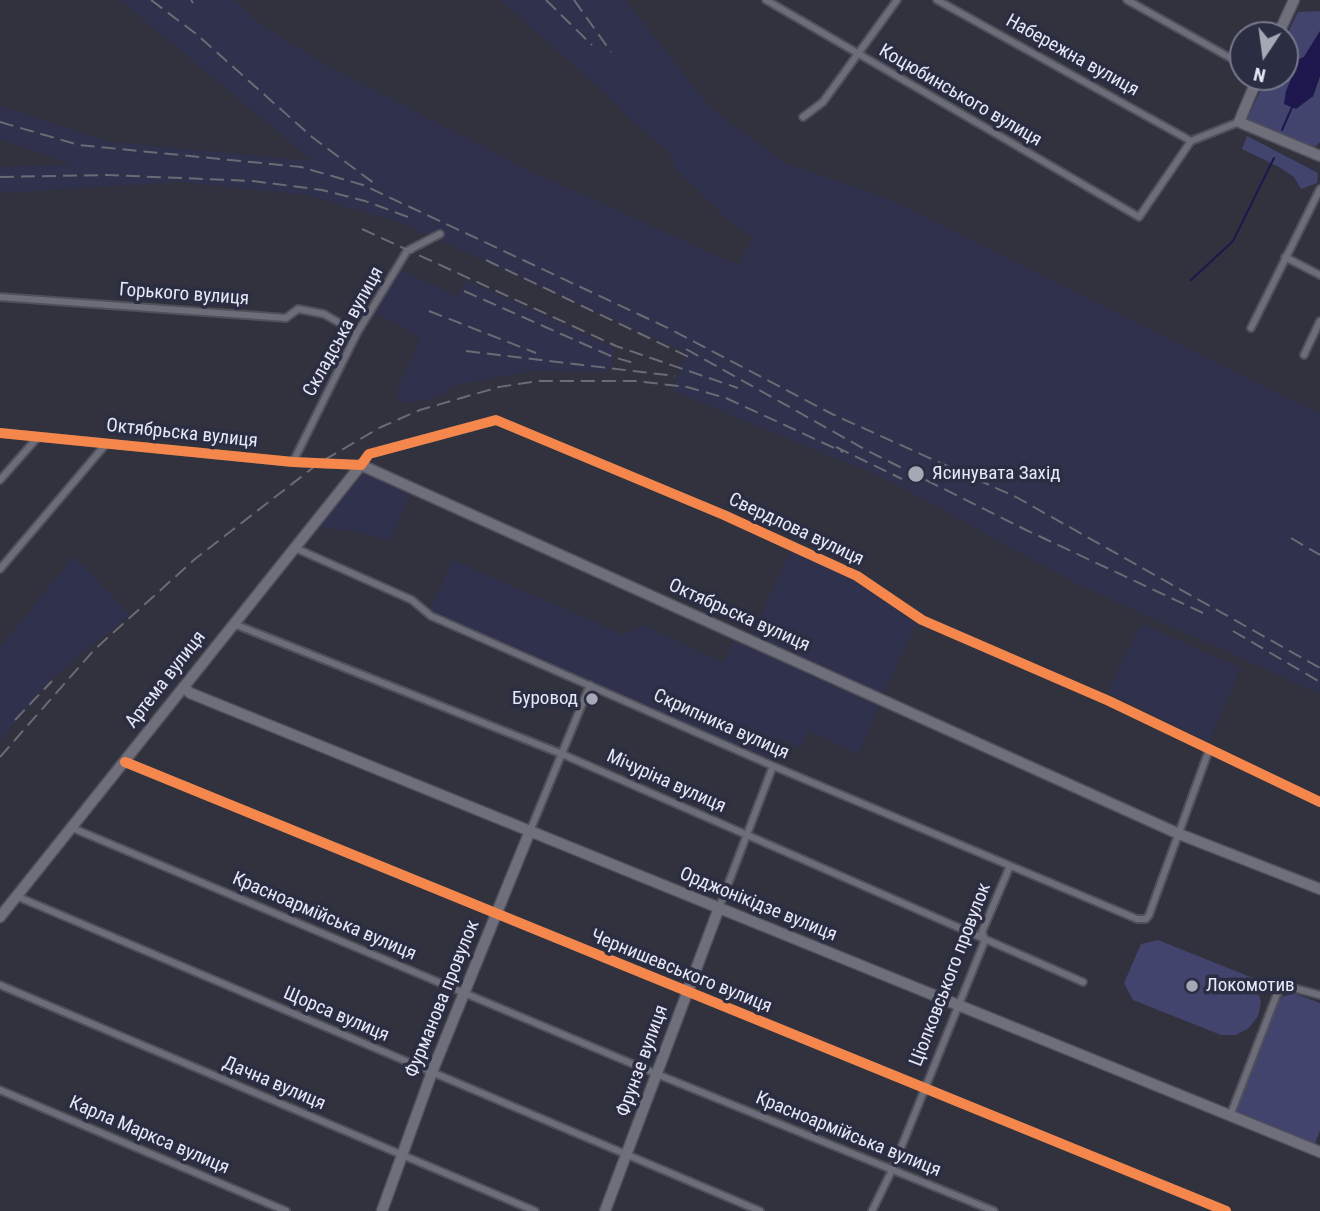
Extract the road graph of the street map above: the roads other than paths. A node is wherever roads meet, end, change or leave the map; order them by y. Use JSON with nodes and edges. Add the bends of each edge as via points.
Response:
{"nodes":[{"id":1,"x":766,"y":0,"type":"edge"},
{"id":2,"x":897,"y":0,"type":"edge"},
{"id":3,"x":937,"y":0,"type":"edge"},
{"id":4,"x":1127,"y":0,"type":"edge"},
{"id":5,"x":1294,"y":0,"type":"edge"},
{"id":6,"x":1284,"y":21,"type":"edge"},
{"id":7,"x":858,"y":56,"type":"junction"},
{"id":8,"x":1229,"y":57,"type":"edge"},
{"id":9,"x":1252,"y":91,"type":"edge"},
{"id":10,"x":803,"y":117,"type":"dead end"},
{"id":11,"x":1239,"y":122,"type":"junction"},
{"id":12,"x":1191,"y":141,"type":"junction"},
{"id":13,"x":1320,"y":156,"type":"edge"},
{"id":14,"x":1320,"y":189,"type":"edge"},
{"id":15,"x":440,"y":234,"type":"dead end"},
{"id":16,"x":1285,"y":257,"type":"junction"},
{"id":17,"x":1320,"y":275,"type":"edge"},
{"id":18,"x":0,"y":297,"type":"edge"},
{"id":19,"x":1320,"y":321,"type":"edge"},
{"id":20,"x":1251,"y":328,"type":"dead end"},
{"id":21,"x":358,"y":333,"type":"junction"},
{"id":22,"x":1304,"y":355,"type":"dead end"},
{"id":23,"x":0,"y":433,"type":"edge"},
{"id":24,"x":38,"y":437,"type":"junction"},
{"id":25,"x":106,"y":444,"type":"junction"},
{"id":26,"x":293,"y":462,"type":"junction"},
{"id":27,"x":361,"y":465,"type":"junction"},
{"id":28,"x":0,"y":480,"type":"edge"},
{"id":29,"x":293,"y":547,"type":"junction"},
{"id":30,"x":0,"y":569,"type":"edge"},
{"id":31,"x":232,"y":623,"type":"junction"},
{"id":32,"x":590,"y":685,"type":"junction"},
{"id":33,"x":184,"y":688,"type":"junction"},
{"id":34,"x":1209,"y":750,"type":"junction"},
{"id":35,"x":562,"y":754,"type":"junction"},
{"id":36,"x":125,"y":762,"type":"junction"},
{"id":37,"x":773,"y":766,"type":"junction"},
{"id":38,"x":1320,"y":802,"type":"edge"},
{"id":39,"x":70,"y":827,"type":"junction"},
{"id":40,"x":530,"y":831,"type":"junction"},
{"id":41,"x":1179,"y":834,"type":"junction"},
{"id":42,"x":746,"y":835,"type":"junction"},
{"id":43,"x":1010,"y":866,"type":"junction"},
{"id":44,"x":1320,"y":889,"type":"edge"},
{"id":45,"x":16,"y":896,"type":"junction"},
{"id":46,"x":719,"y":908,"type":"junction"},
{"id":47,"x":495,"y":915,"type":"junction"},
{"id":48,"x":0,"y":917,"type":"edge"},
{"id":49,"x":985,"y":940,"type":"junction"},
{"id":50,"x":1083,"y":982,"type":"dead end"},
{"id":51,"x":0,"y":985,"type":"edge"},
{"id":52,"x":463,"y":993,"type":"junction"},
{"id":53,"x":687,"y":993,"type":"junction"},
{"id":54,"x":1320,"y":995,"type":"edge"},
{"id":55,"x":959,"y":1006,"type":"junction"},
{"id":56,"x":432,"y":1072,"type":"junction"},
{"id":57,"x":659,"y":1075,"type":"junction"},
{"id":58,"x":925,"y":1089,"type":"junction"},
{"id":59,"x":0,"y":1090,"type":"edge"},
{"id":60,"x":1230,"y":1116,"type":"junction"},
{"id":61,"x":1320,"y":1152,"type":"edge"},
{"id":62,"x":403,"y":1155,"type":"junction"},
{"id":63,"x":626,"y":1157,"type":"junction"},
{"id":64,"x":892,"y":1170,"type":"junction"},
{"id":65,"x":286,"y":1211,"type":"edge"},
{"id":66,"x":382,"y":1211,"type":"edge"},
{"id":67,"x":535,"y":1211,"type":"edge"},
{"id":68,"x":605,"y":1211,"type":"edge"},
{"id":69,"x":760,"y":1211,"type":"edge"},
{"id":70,"x":872,"y":1211,"type":"edge"},
{"id":71,"x":994,"y":1211,"type":"edge"},
{"id":72,"x":1226,"y":1211,"type":"edge"}],
"edges":[{"from":1,"to":7,"type":"street","name":"Коцюбинського вулиця"},
{"from":2,"to":7,"type":"street"},
{"from":3,"to":12,"type":"street","name":"Набережна вулиця"},
{"from":4,"to":8,"type":"street"},
{"from":5,"to":6,"type":"main road"},
{"from":7,"to":10,"type":"street","via":[[823,102]]},
{"from":7,"to":12,"type":"street","name":"Коцюбинського вулиця","via":[[1139,218]]},
{"from":9,"to":11,"type":"main road"},
{"from":11,"to":12,"type":"street"},
{"from":11,"to":13,"type":"main road"},
{"from":14,"to":16,"type":"street"},
{"from":15,"to":21,"type":"street","name":"Складська вулиця","via":[[407,251]]},
{"from":16,"to":17,"type":"street"},
{"from":16,"to":20,"type":"street"},
{"from":18,"to":21,"type":"street","name":"Горького вулиця","via":[[286,318],[298,309],[324,314]]},
{"from":19,"to":22,"type":"street"},
{"from":21,"to":26,"type":"street","name":"Складська вулиця"},
{"from":23,"to":24,"type":"street","name":"Октябрьска вулиця"},
{"from":24,"to":25,"type":"street","name":"Октябрьска вулиця"},
{"from":24,"to":28,"type":"street"},
{"from":25,"to":26,"type":"street","name":"Октябрьска вулиця"},
{"from":25,"to":30,"type":"street"},
{"from":26,"to":27,"type":"street","name":"Октябрьска вулиця"},
{"from":27,"to":29,"type":"main road","name":"Артема вулиця"},
{"from":27,"to":34,"type":"street","name":"Свердлова вулиця","via":[[369,454],[496,420],[857,576],[922,621],[1109,701]]},
{"from":27,"to":41,"type":"main road","name":"Октябрьска вулиця"},
{"from":29,"to":31,"type":"main road","name":"Артема вулиця"},
{"from":29,"to":32,"type":"street","name":"Скрипника вулиця","via":[[412,600],[431,616]]},
{"from":31,"to":33,"type":"main road","name":"Артема вулиця"},
{"from":31,"to":35,"type":"street","name":"Мічуріна вулиця"},
{"from":32,"to":35,"type":"street","name":"Фурманова провулок"},
{"from":32,"to":37,"type":"street","name":"Скрипника вулиця"},
{"from":33,"to":36,"type":"main road","name":"Артема вулиця"},
{"from":33,"to":40,"type":"main road","name":"Орджонікідзе вулиця"},
{"from":34,"to":38,"type":"street","name":"Свердлова вулиця"},
{"from":34,"to":41,"type":"street"},
{"from":35,"to":40,"type":"street","name":"Фурманова провулок"},
{"from":35,"to":42,"type":"street","name":"Мічуріна вулиця"},
{"from":36,"to":39,"type":"main road","name":"Артема вулиця"},
{"from":36,"to":47,"type":"street","name":"Чернишевського вулиця"},
{"from":37,"to":42,"type":"street","name":"Фрунзе вулиця"},
{"from":37,"to":43,"type":"street","name":"Скрипника вулиця"},
{"from":39,"to":45,"type":"main road","name":"Артема вулиця"},
{"from":39,"to":52,"type":"street","name":"Красноармійська вулиця"},
{"from":40,"to":46,"type":"main road","name":"Орджонікідзе вулиця"},
{"from":40,"to":47,"type":"main road","name":"Фурманова провулок"},
{"from":41,"to":43,"type":"street","name":"Скрипника вулиця","via":[[1149,915],[1142,919]]},
{"from":41,"to":44,"type":"main road","name":"Октябрьска вулиця"},
{"from":42,"to":46,"type":"street","name":"Фрунзе вулиця"},
{"from":42,"to":49,"type":"street","name":"Мічуріна вулиця"},
{"from":43,"to":49,"type":"street","name":"Ціолковського провулок","via":[[982,932]]},
{"from":45,"to":48,"type":"main road","name":"Артема вулиця"},
{"from":45,"to":56,"type":"street","name":"Щорса вулиця"},
{"from":46,"to":53,"type":"main road","name":"Фрунзе вулиця"},
{"from":46,"to":55,"type":"main road","name":"Орджонікідзе вулиця"},
{"from":47,"to":52,"type":"main road","name":"Фурманова провулок"},
{"from":47,"to":53,"type":"street","name":"Чернишевського вулиця"},
{"from":49,"to":50,"type":"street","name":"Мічуріна вулиця"},
{"from":49,"to":55,"type":"street","name":"Ціолковського провулок"},
{"from":51,"to":62,"type":"street","name":"Дачна вулиця"},
{"from":52,"to":56,"type":"main road","name":"Фурманова провулок"},
{"from":52,"to":57,"type":"street","name":"Красноармійська вулиця"},
{"from":53,"to":57,"type":"main road","name":"Фрунзе вулиця"},
{"from":53,"to":58,"type":"street","name":"Чернишевського вулиця"},
{"from":54,"to":60,"type":"street","via":[[1286,986],[1277,994]]},
{"from":55,"to":58,"type":"street","name":"Ціолковського провулок"},
{"from":55,"to":60,"type":"main road","name":"Орджонікідзе вулиця"},
{"from":56,"to":62,"type":"main road","name":"Фурманова провулок"},
{"from":56,"to":63,"type":"street","name":"Щорса вулиця"},
{"from":57,"to":63,"type":"main road","name":"Фрунзе вулиця"},
{"from":57,"to":64,"type":"street","name":"Красноармійська вулиця"},
{"from":58,"to":64,"type":"street","name":"Ціолковського провулок"},
{"from":58,"to":72,"type":"street","name":"Чернишевського вулиця"},
{"from":59,"to":65,"type":"street","name":"Карла Маркса вулиця"},
{"from":60,"to":61,"type":"main road","name":"Орджонікідзе вулиця"},
{"from":62,"to":66,"type":"main road","name":"Фурманова провулок"},
{"from":62,"to":67,"type":"street","name":"Дачна вулиця"},
{"from":63,"to":68,"type":"main road","name":"Фрунзе вулиця"},
{"from":63,"to":69,"type":"street","name":"Щорса вулиця"},
{"from":64,"to":70,"type":"street","name":"Ціолковського провулок"},
{"from":64,"to":71,"type":"street","name":"Красноармійська вулиця"}]}
